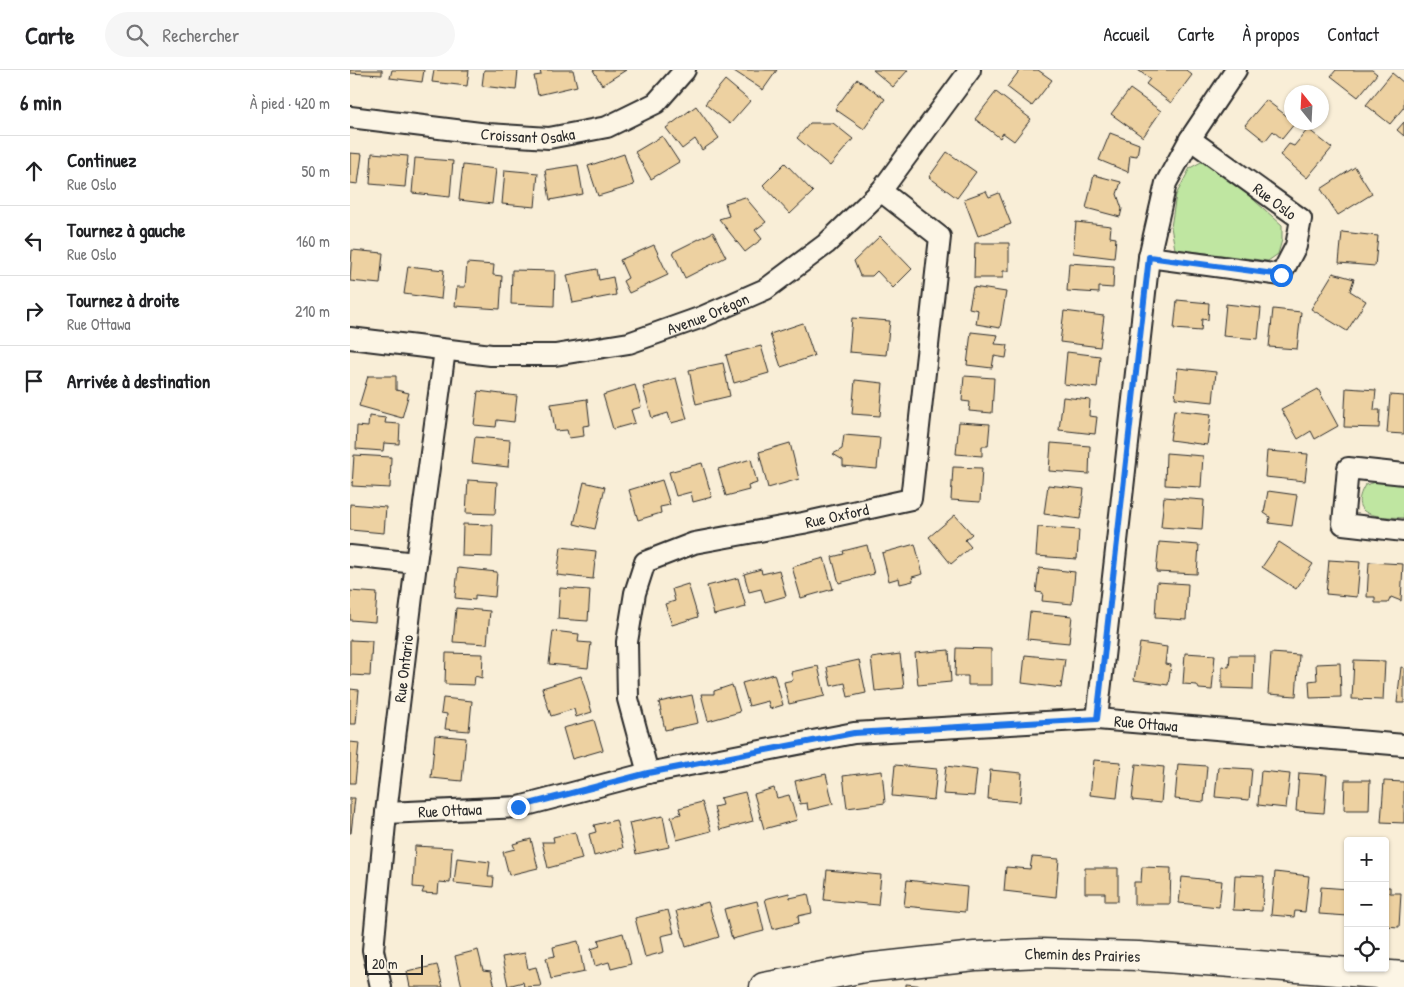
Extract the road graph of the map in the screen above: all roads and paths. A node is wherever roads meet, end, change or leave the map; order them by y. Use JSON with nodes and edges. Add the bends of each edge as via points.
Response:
{"nodes":[{"id":1,"x":685,"y":70,"type":"edge"},
{"id":2,"x":970,"y":70,"type":"edge"},
{"id":3,"x":1236,"y":70,"type":"edge"},
{"id":4,"x":350,"y":117,"type":"edge"},
{"id":5,"x":1190,"y":139,"type":"junction"},
{"id":6,"x":881,"y":191,"type":"junction"},
{"id":7,"x":1149,"y":257,"type":"junction"},
{"id":8,"x":350,"y":338,"type":"edge"},
{"id":9,"x":445,"y":350,"type":"junction"},
{"id":10,"x":1404,"y":474,"type":"edge"},
{"id":11,"x":1404,"y":531,"type":"edge"},
{"id":12,"x":350,"y":556,"type":"edge"},
{"id":13,"x":416,"y":563,"type":"junction"},
{"id":14,"x":1097,"y":719,"type":"junction"},
{"id":15,"x":1404,"y":745,"type":"edge"},
{"id":16,"x":648,"y":773,"type":"junction"},
{"id":17,"x":386,"y":813,"type":"junction"},
{"id":18,"x":1404,"y":976,"type":"edge"},
{"id":19,"x":381,"y":987,"type":"edge"},
{"id":20,"x":764,"y":987,"type":"edge"}],
"edges":[{"from":1,"to":4,"type":"street","name":"Croissant Osaka","via":[[656,103],[607,127],[549,138]]},
{"from":2,"to":6,"type":"street","name":"Avenue Orégon"},
{"from":3,"to":5,"type":"street"},
{"from":5,"to":7,"type":"street","via":[[1166,183]]},
{"from":5,"to":7,"type":"street","name":"Rue Oslo","via":[[1301,219],[1296,246],[1281,275]]},
{"from":6,"to":9,"type":"street","name":"Avenue Orégon","via":[[826,244],[766,289],[702,317],[629,343],[555,355],[491,355]]},
{"from":6,"to":16,"type":"street","name":"Rue Oxford","via":[[940,237],[911,499],[694,543],[645,562],[634,593],[627,642],[628,699]]},
{"from":7,"to":14,"type":"street"},
{"from":8,"to":9,"type":"street","name":"Avenue Orégon"},
{"from":9,"to":13,"type":"street","name":"Rue Ontario"},
{"from":10,"to":11,"type":"street","via":[[1348,468],[1343,524]]},
{"from":12,"to":13,"type":"street"},
{"from":13,"to":17,"type":"street","name":"Rue Ontario"},
{"from":14,"to":15,"type":"street","name":"Rue Ottawa"},
{"from":14,"to":16,"type":"street","name":"Rue Ottawa","via":[[854,733]]},
{"from":16,"to":17,"type":"street","name":"Rue Ottawa","via":[[518,807]]},
{"from":17,"to":19,"type":"street","name":"Rue Ontario","via":[[373,950]]},
{"from":18,"to":20,"type":"street","name":"Chemin des Prairies","via":[[1123,955],[1040,953],[975,956],[865,968]]}]}
